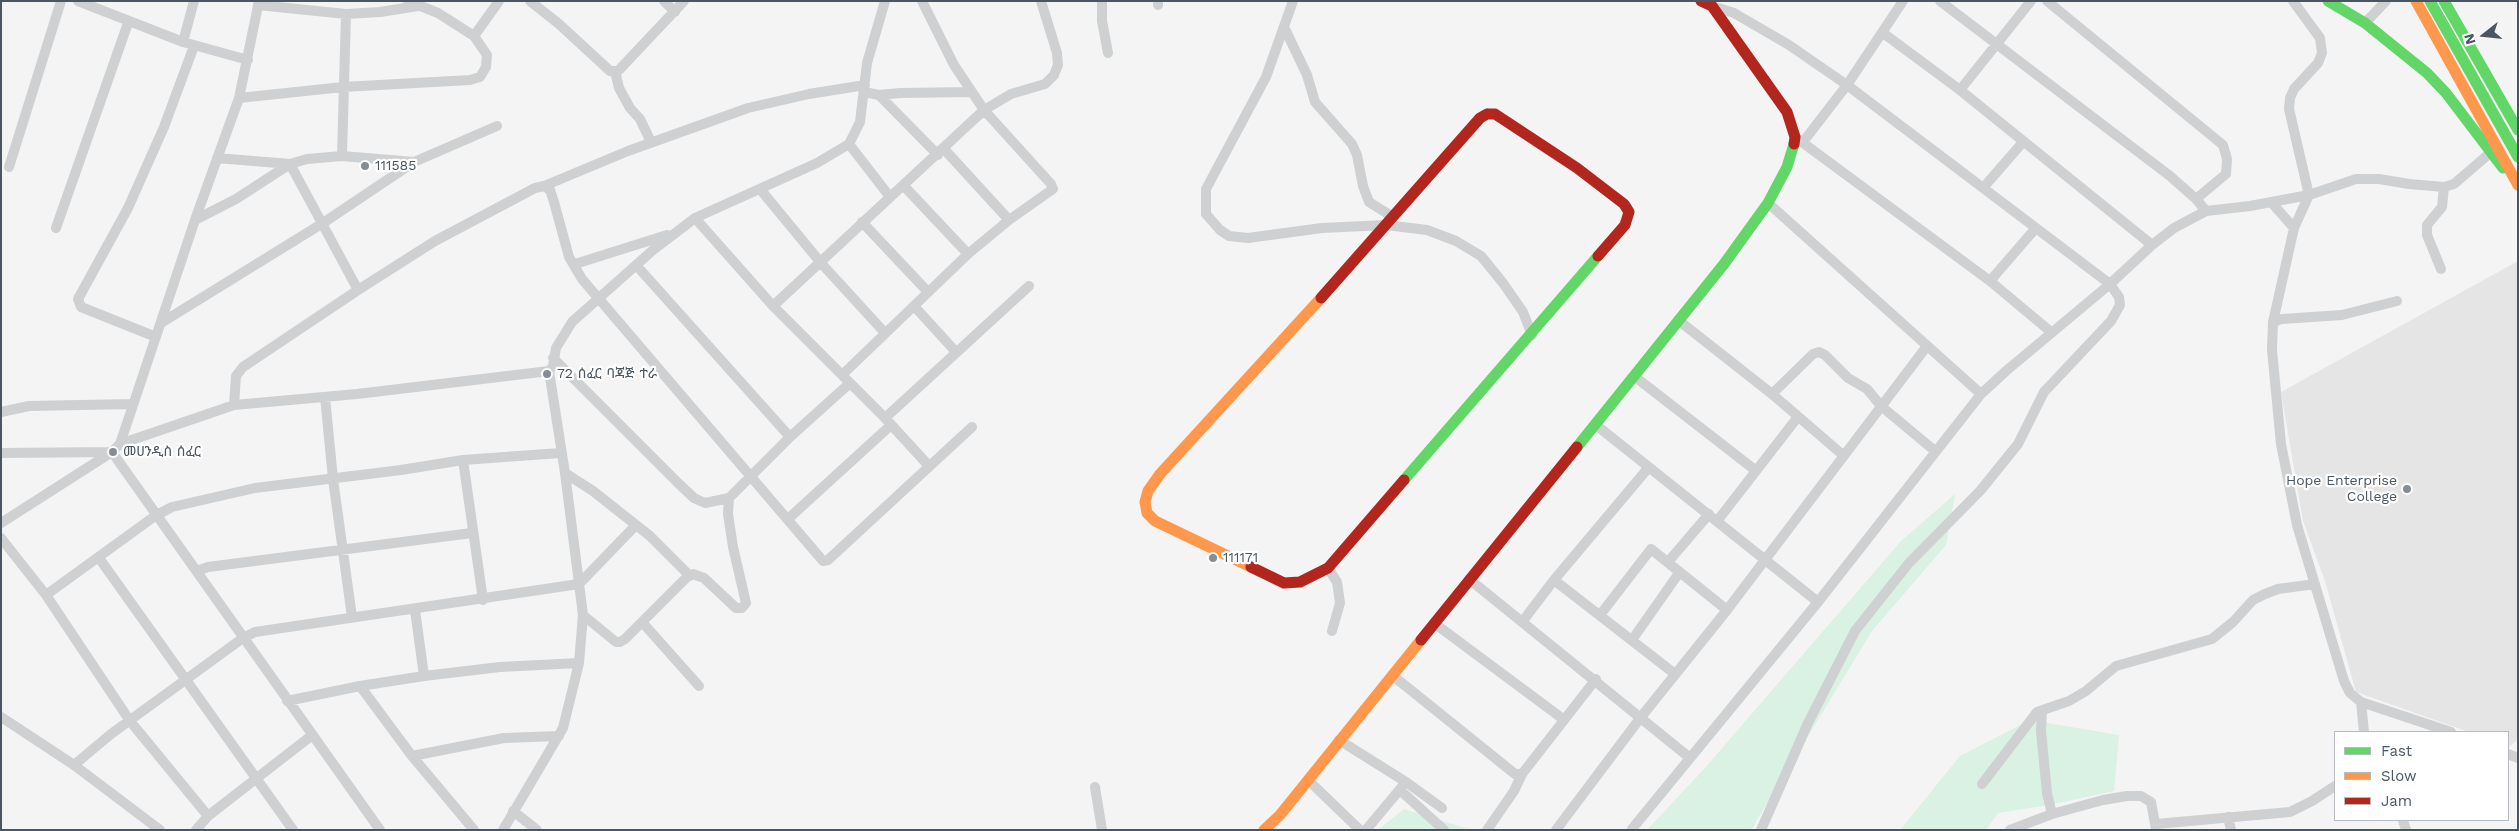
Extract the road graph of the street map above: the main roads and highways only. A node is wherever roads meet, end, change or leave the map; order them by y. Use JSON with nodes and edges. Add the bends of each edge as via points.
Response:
{"nodes":[{"id":1,"x":1701,"y":1,"type":"edge"},
{"id":2,"x":2328,"y":1,"type":"edge"},
{"id":3,"x":2416,"y":1,"type":"edge"},
{"id":4,"x":2430,"y":1,"type":"edge"},
{"id":5,"x":2444,"y":1,"type":"edge"},
{"id":6,"x":2518,"y":130,"type":"edge"},
{"id":7,"x":2518,"y":158,"type":"edge"},
{"id":8,"x":2518,"y":185,"type":"edge"},
{"id":9,"x":1328,"y":568,"type":"joint"},
{"id":10,"x":1264,"y":830,"type":"edge"}],
"edges":[{"from":1,"to":10,"type":"main road","via":[[1712,6],[1787,112],[1799,140],[1768,203],[1724,264],[1596,425],[1280,815]]},
{"from":2,"to":8,"type":"main road","via":[[2365,23],[2427,73]]},
{"from":3,"to":8,"type":"main road"},
{"from":4,"to":7,"type":"main road"},
{"from":5,"to":6,"type":"main road"},
{"from":9,"to":9,"type":"main road","via":[[1625,225],[1629,212],[1624,204],[1569,162],[1496,114],[1480,118],[1148,491],[1147,512],[1155,522],[1284,583],[1300,582]]}]}
